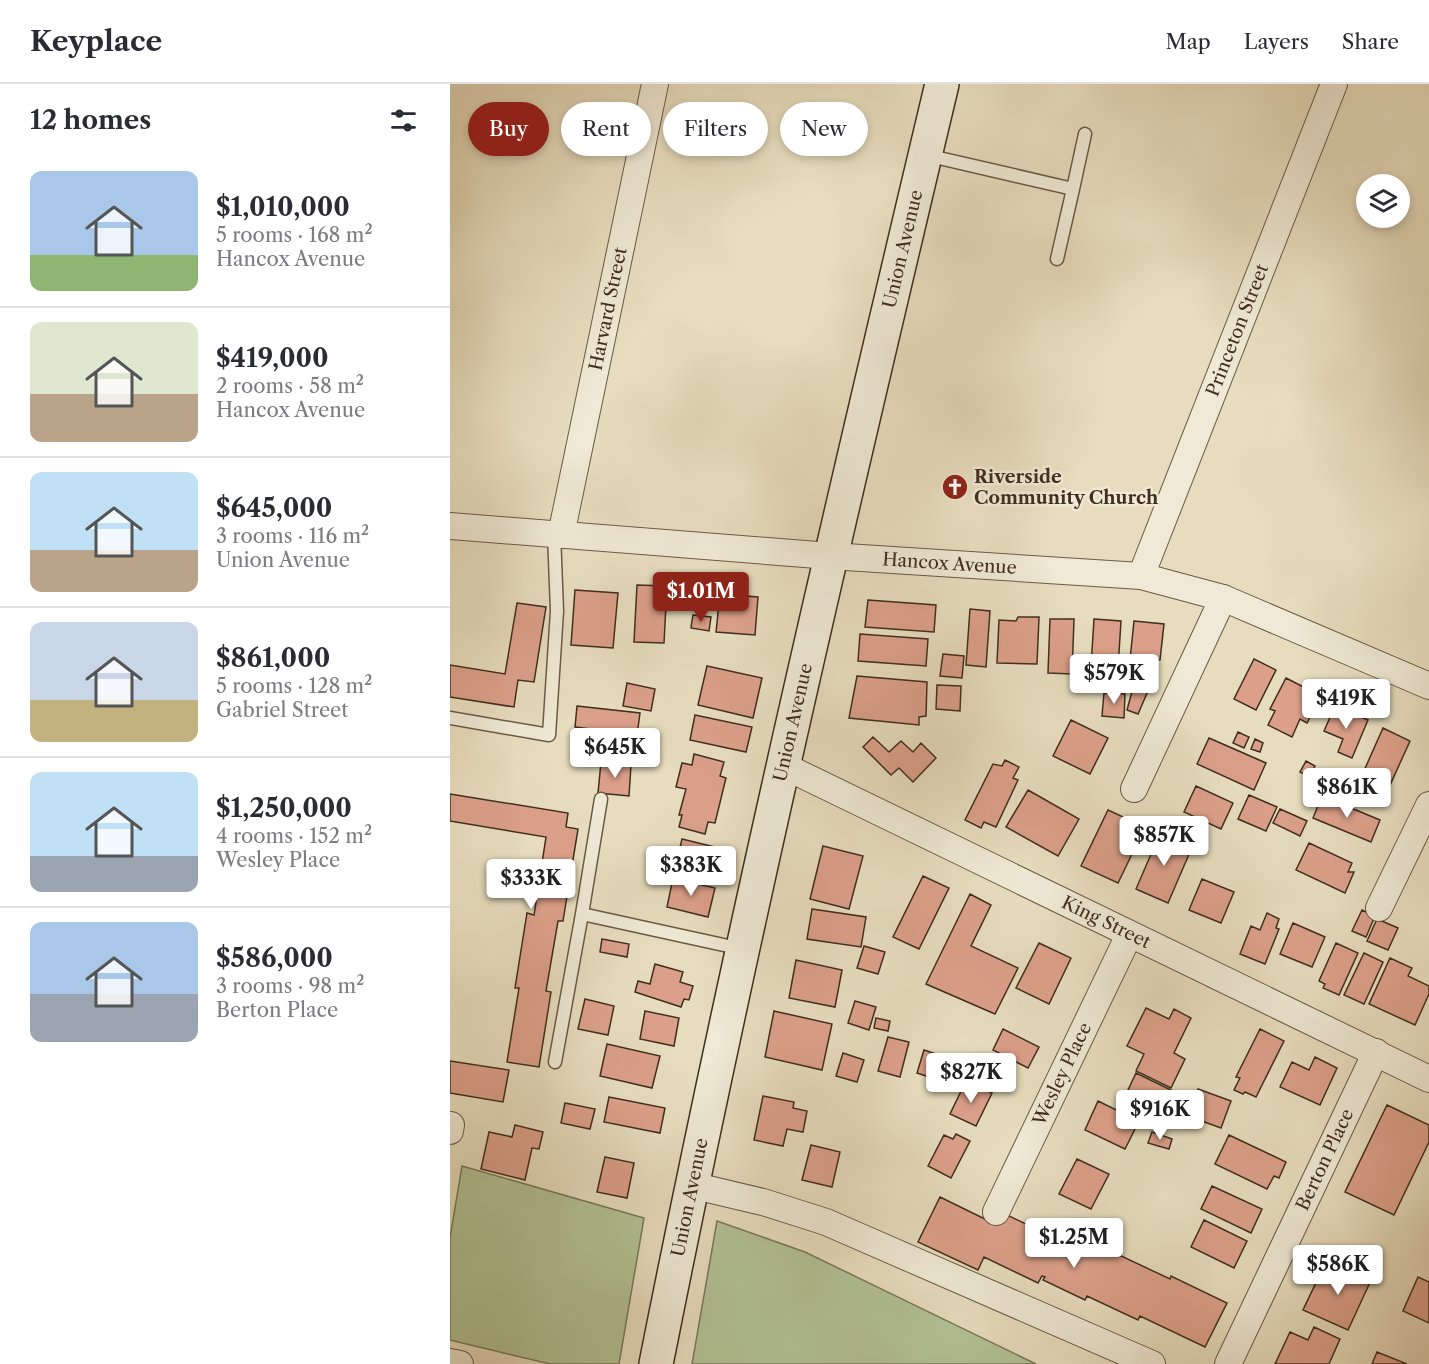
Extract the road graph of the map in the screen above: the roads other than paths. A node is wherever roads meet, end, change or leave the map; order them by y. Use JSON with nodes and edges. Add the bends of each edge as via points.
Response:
{"nodes":[{"id":1,"x":655,"y":84,"type":"edge"},
{"id":2,"x":942,"y":84,"type":"edge"},
{"id":3,"x":1334,"y":84,"type":"edge"},
{"id":4,"x":1085,"y":134,"type":"dead end"},
{"id":5,"x":925,"y":155,"type":"junction"},
{"id":6,"x":1073,"y":189,"type":"junction"},
{"id":7,"x":1057,"y":259,"type":"dead end"},
{"id":8,"x":450,"y":526,"type":"edge"},
{"id":9,"x":557,"y":535,"type":"junction"},
{"id":10,"x":830,"y":556,"type":"junction"},
{"id":11,"x":1141,"y":576,"type":"junction"},
{"id":12,"x":1223,"y":598,"type":"junction"},
{"id":13,"x":1429,"y":686,"type":"edge"},
{"id":14,"x":450,"y":718,"type":"edge"},
{"id":15,"x":784,"y":766,"type":"junction"},
{"id":16,"x":1134,"y":789,"type":"dead end"},
{"id":17,"x":601,"y":799,"type":"dead end"},
{"id":18,"x":1429,"y":805,"type":"edge"},
{"id":19,"x":1379,"y":908,"type":"dead end"},
{"id":20,"x":582,"y":914,"type":"junction"},
{"id":21,"x":1129,"y":935,"type":"junction"},
{"id":22,"x":743,"y":950,"type":"junction"},
{"id":23,"x":1376,"y":1052,"type":"junction"},
{"id":24,"x":555,"y":1062,"type":"dead end"},
{"id":25,"x":1429,"y":1079,"type":"edge"},
{"id":26,"x":691,"y":1185,"type":"junction"},
{"id":27,"x":996,"y":1212,"type":"dead end"},
{"id":28,"x":450,"y":1362,"type":"edge"},
{"id":29,"x":460,"y":1364,"type":"edge"},
{"id":30,"x":656,"y":1364,"type":"edge"},
{"id":31,"x":1152,"y":1364,"type":"edge"},
{"id":32,"x":1228,"y":1364,"type":"edge"}],
"edges":[{"from":1,"to":9,"type":"street","name":"Harvard Street"},
{"from":2,"to":5,"type":"street","name":"Union Avenue"},
{"from":3,"to":11,"type":"street","name":"Princeton Street"},
{"from":4,"to":6,"type":"lane"},
{"from":5,"to":6,"type":"lane"},
{"from":5,"to":10,"type":"street","name":"Union Avenue"},
{"from":6,"to":7,"type":"lane"},
{"from":8,"to":9,"type":"street","name":"Hancox Avenue"},
{"from":9,"to":10,"type":"street","name":"Hancox Avenue"},
{"from":9,"to":14,"type":"lane","via":[[557,611],[549,735]]},
{"from":10,"to":11,"type":"street","name":"Hancox Avenue"},
{"from":10,"to":15,"type":"street","name":"Union Avenue"},
{"from":11,"to":12,"type":"street","name":"Hancox Avenue"},
{"from":12,"to":13,"type":"street","name":"Hancox Avenue"},
{"from":12,"to":16,"type":"street"},
{"from":15,"to":21,"type":"street","name":"King Street"},
{"from":15,"to":22,"type":"street","name":"Union Avenue"},
{"from":17,"to":20,"type":"lane"},
{"from":18,"to":19,"type":"street"},
{"from":20,"to":22,"type":"lane"},
{"from":20,"to":24,"type":"lane"},
{"from":21,"to":23,"type":"street","name":"King Street"},
{"from":21,"to":27,"type":"street","name":"Wesley Place"},
{"from":22,"to":26,"type":"street","name":"Union Avenue"},
{"from":23,"to":25,"type":"street","name":"King Street"},
{"from":23,"to":32,"type":"street","name":"Berton Place"},
{"from":26,"to":30,"type":"street","name":"Union Avenue"},
{"from":26,"to":31,"type":"street","via":[[835,1225]]},
{"from":28,"to":29,"type":"street"}]}
